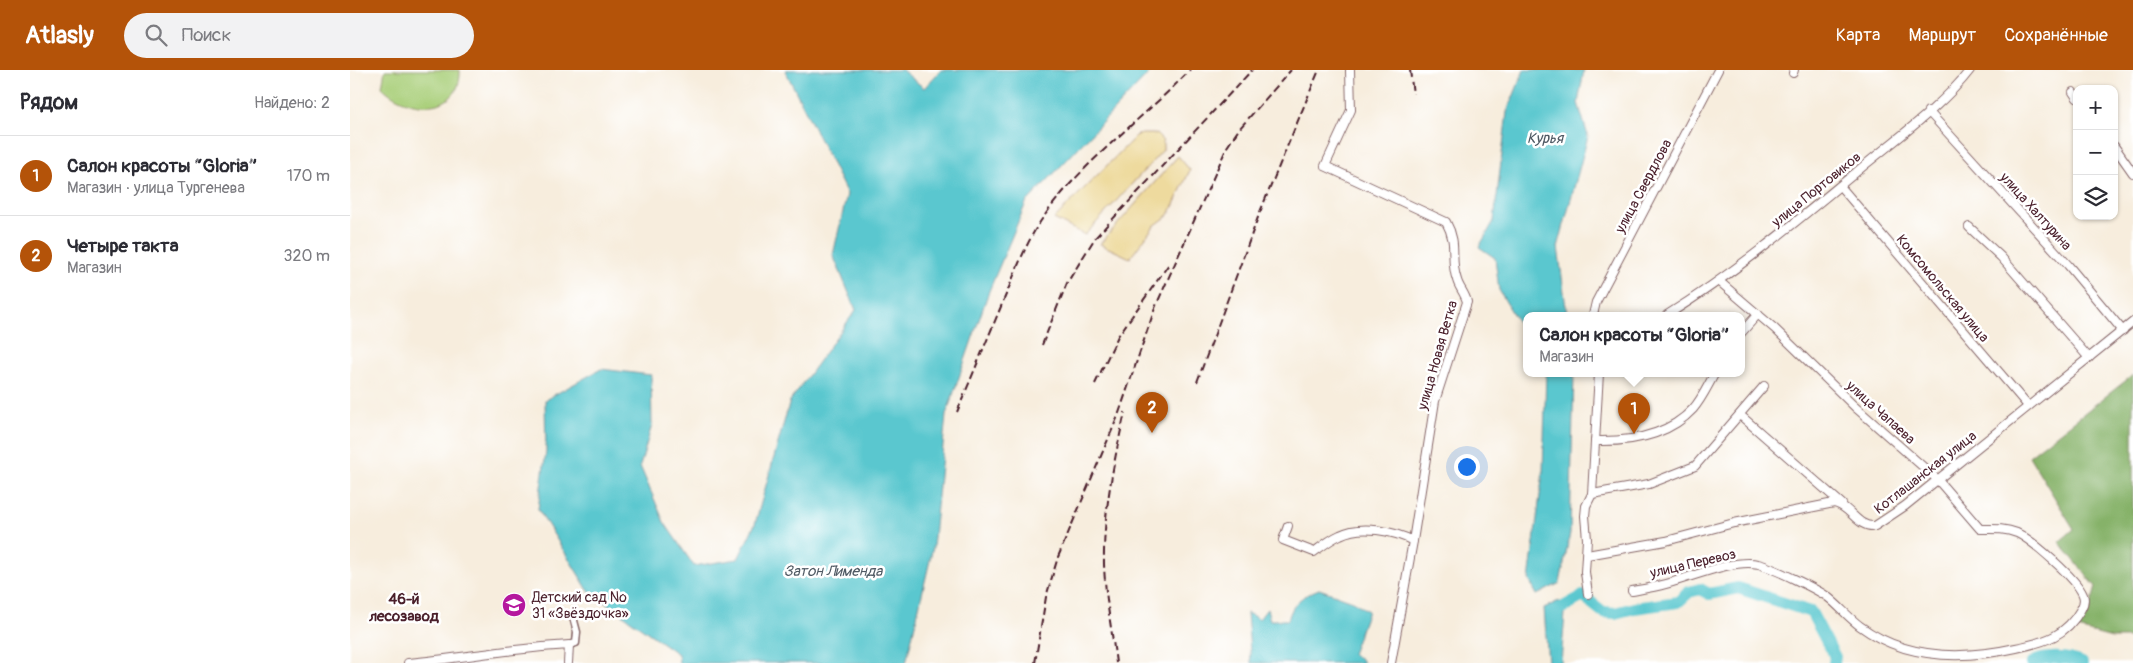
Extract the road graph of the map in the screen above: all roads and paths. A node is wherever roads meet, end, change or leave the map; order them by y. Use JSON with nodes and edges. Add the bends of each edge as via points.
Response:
{"nodes":[{"id":1,"x":1350,"y":70,"type":"edge"},
{"id":2,"x":1718,"y":70,"type":"edge"},
{"id":3,"x":1970,"y":70,"type":"edge"},
{"id":4,"x":1928,"y":111,"type":"junction"},
{"id":5,"x":2118,"y":152,"type":"edge"},
{"id":6,"x":2133,"y":173,"type":"edge"},
{"id":7,"x":1840,"y":186,"type":"junction"},
{"id":8,"x":1969,"y":227,"type":"dead end"},
{"id":9,"x":1720,"y":282,"type":"junction"},
{"id":10,"x":1594,"y":312,"type":"edge"},
{"id":11,"x":1672,"y":312,"type":"edge"},
{"id":12,"x":1758,"y":314,"type":"junction"},
{"id":13,"x":2133,"y":322,"type":"edge"},
{"id":14,"x":1745,"y":329,"type":"edge"},
{"id":15,"x":2123,"y":331,"type":"junction"},
{"id":16,"x":2089,"y":358,"type":"junction"},
{"id":17,"x":1598,"y":377,"type":"edge"},
{"id":18,"x":1713,"y":377,"type":"edge"},
{"id":19,"x":1764,"y":386,"type":"dead end"},
{"id":20,"x":2028,"y":406,"type":"junction"},
{"id":21,"x":1740,"y":415,"type":"junction"},
{"id":22,"x":1595,"y":441,"type":"junction"},
{"id":23,"x":1937,"y":479,"type":"junction"},
{"id":24,"x":1592,"y":494,"type":"junction"},
{"id":25,"x":1842,"y":504,"type":"junction"},
{"id":26,"x":1288,"y":526,"type":"dead end"},
{"id":27,"x":1413,"y":541,"type":"junction"},
{"id":28,"x":1587,"y":555,"type":"junction"},
{"id":29,"x":1632,"y":591,"type":"dead end"},
{"id":30,"x":1588,"y":594,"type":"dead end"},
{"id":31,"x":2080,"y":611,"type":"joint"},
{"id":32,"x":573,"y":617,"type":"dead end"},
{"id":33,"x":569,"y":645,"type":"junction"},
{"id":34,"x":488,"y":654,"type":"junction"},
{"id":35,"x":408,"y":663,"type":"edge"},
{"id":36,"x":488,"y":663,"type":"edge"},
{"id":37,"x":568,"y":663,"type":"edge"},
{"id":38,"x":1391,"y":663,"type":"edge"}],
"edges":[{"from":1,"to":27,"type":"street","name":"улица Новая Ветка","via":[[1351,110],[1325,166],[1446,222],[1453,234],[1457,282],[1467,302],[1435,401]]},
{"from":2,"to":10,"type":"street","name":"улица Свердлова","via":[[1596,302]]},
{"from":3,"to":4,"type":"street","name":"улица Портовиков"},
{"from":4,"to":7,"type":"street","name":"улица Портовиков"},
{"from":4,"to":15,"type":"street","name":"улица Халтурина","via":[[2068,265]]},
{"from":5,"to":6,"type":"street"},
{"from":7,"to":9,"type":"street","name":"улица Портовиков"},
{"from":7,"to":20,"type":"street","name":"Комсомольская улица"},
{"from":8,"to":16,"type":"street","via":[[2001,257]]},
{"from":9,"to":11,"type":"street","name":"улица Портовиков"},
{"from":9,"to":12,"type":"street","name":"улица Чапаева"},
{"from":12,"to":14,"type":"street"},
{"from":12,"to":23,"type":"street","name":"улица Чапаева"},
{"from":13,"to":15,"type":"street","name":"Котлашанская улица"},
{"from":15,"to":16,"type":"street","name":"Котлашанская улица"},
{"from":16,"to":20,"type":"street","name":"Котлашанская улица"},
{"from":17,"to":22,"type":"street"},
{"from":18,"to":22,"type":"street","via":[[1693,409],[1671,427],[1618,442]]},
{"from":19,"to":21,"type":"street"},
{"from":20,"to":23,"type":"street","name":"Котлашанская улица"},
{"from":21,"to":24,"type":"street","via":[[1696,466],[1649,484]]},
{"from":21,"to":25,"type":"street","name":"Котлашанская улица"},
{"from":22,"to":24,"type":"street"},
{"from":23,"to":25,"type":"street","name":"Котлашанская улица","via":[[1875,526],[1863,525]]},
{"from":23,"to":31,"type":"street","name":"улица Чапаева","via":[[1980,529],[2004,529],[2018,534],[2053,560],[2083,594],[2084,603]]},
{"from":24,"to":28,"type":"street","via":[[1585,516]]},
{"from":25,"to":28,"type":"street","via":[[1815,506],[1666,541]]},
{"from":26,"to":27,"type":"street","via":[[1283,540],[1314,552],[1342,534],[1365,530],[1387,532]]},
{"from":27,"to":38,"type":"street","name":"улица Новая Ветка"},
{"from":28,"to":30,"type":"street"},
{"from":29,"to":31,"type":"street","name":"улица Перевоз","via":[[1709,570],[1757,563],[1827,597],[1877,637],[1920,654],[1945,656],[2000,652],[2033,645],[2063,632]]},
{"from":32,"to":33,"type":"street","via":[[576,643]]},
{"from":33,"to":34,"type":"street"},
{"from":33,"to":37,"type":"street"},
{"from":34,"to":35,"type":"street"},
{"from":34,"to":36,"type":"street"}]}
